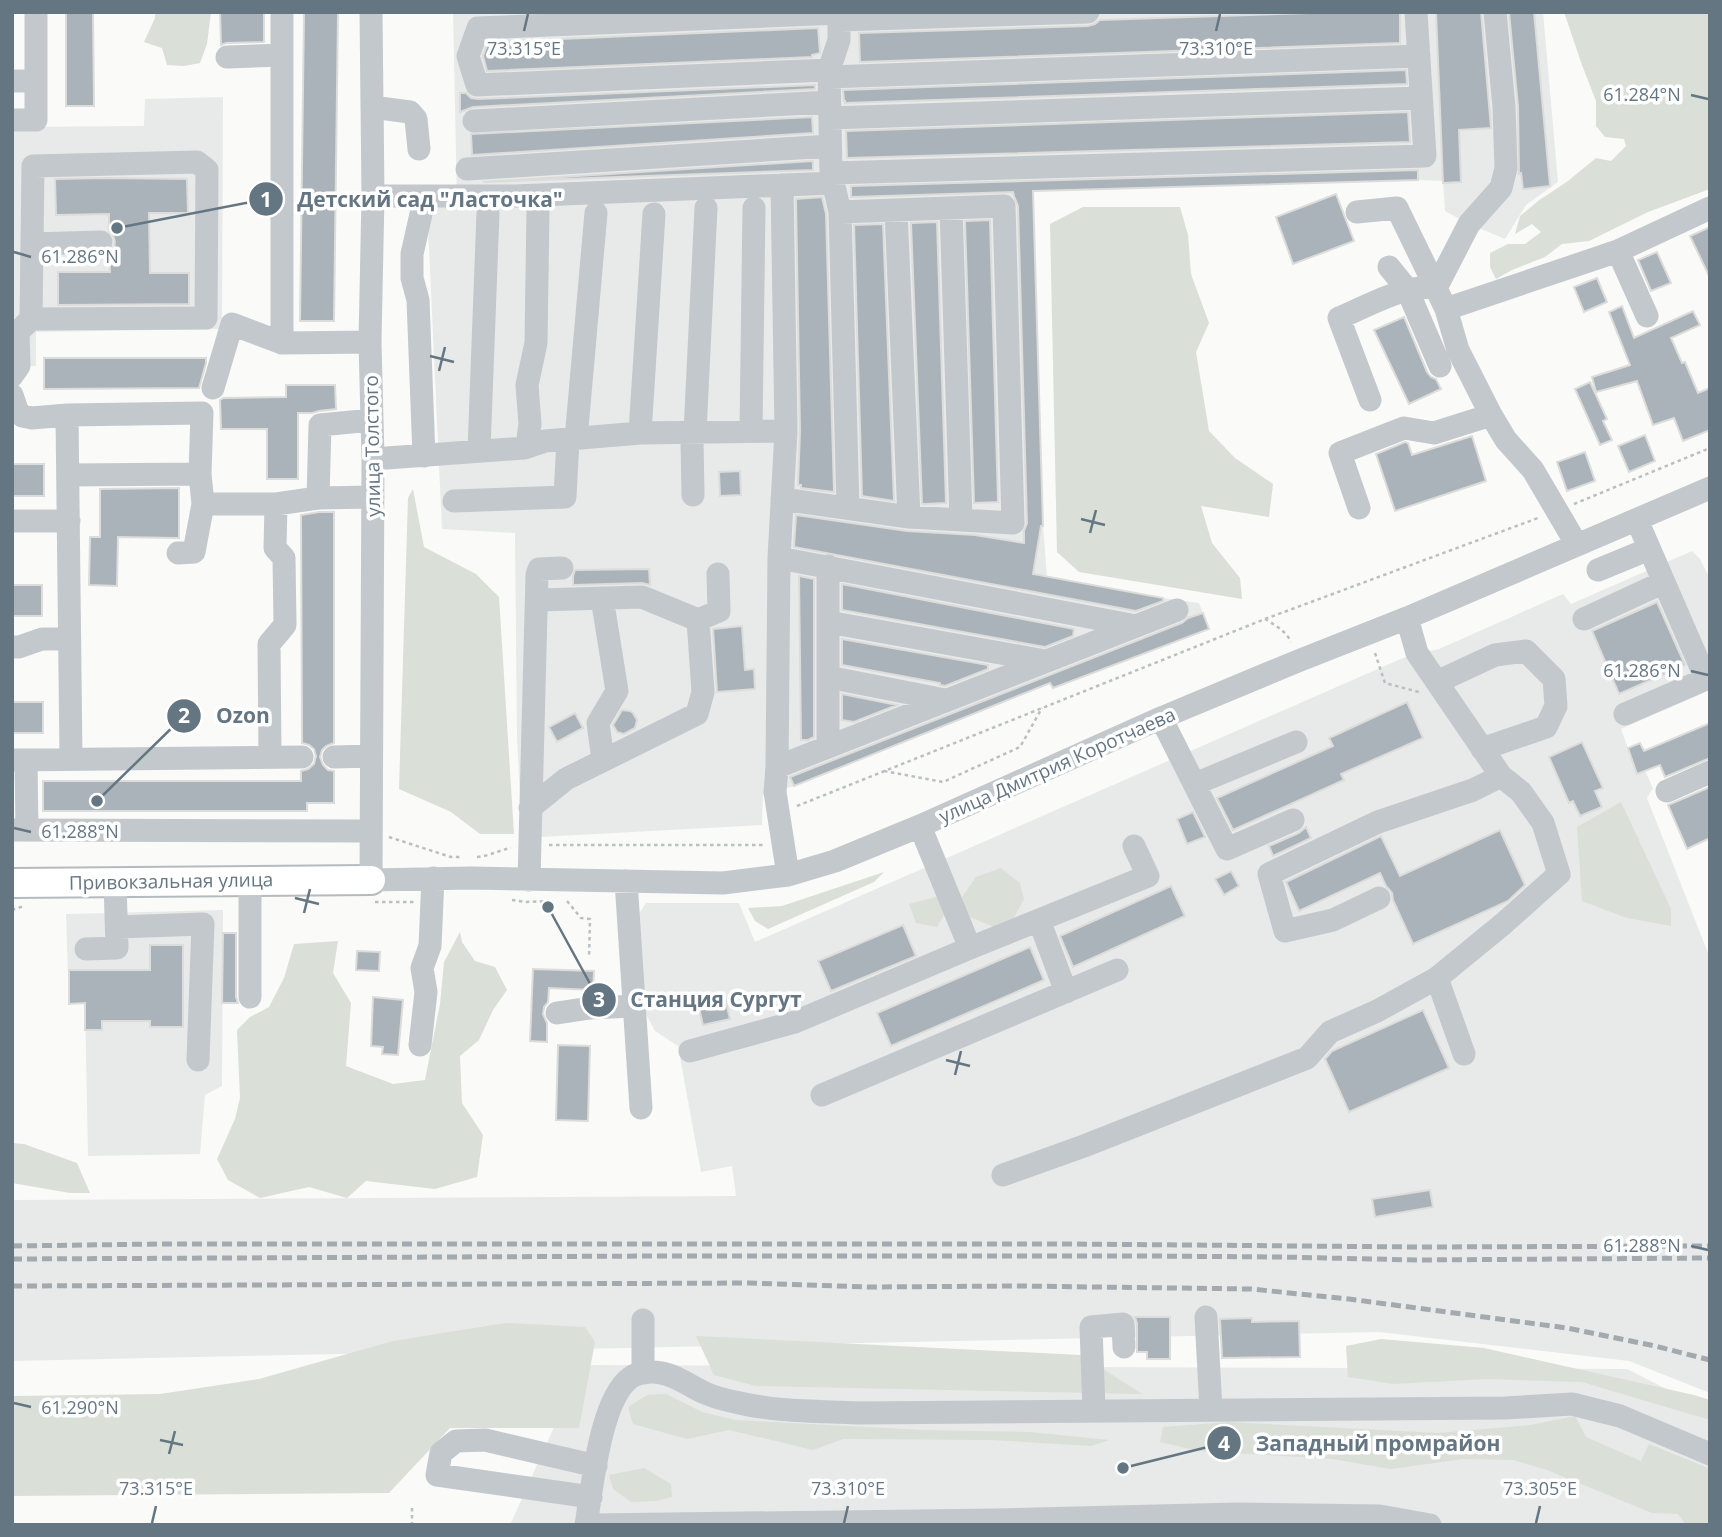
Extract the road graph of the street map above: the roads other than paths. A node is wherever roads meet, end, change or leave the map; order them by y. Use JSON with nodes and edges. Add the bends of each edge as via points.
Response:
{"nodes":[{"id":1,"x":36,"y":12,"type":"edge"},
{"id":2,"x":282,"y":12,"type":"edge"},
{"id":3,"x":371,"y":12,"type":"edge"},
{"id":4,"x":1088,"y":12,"type":"edge"},
{"id":5,"x":1416,"y":12,"type":"edge"},
{"id":6,"x":1495,"y":12,"type":"edge"},
{"id":7,"x":839,"y":20,"type":"junction"},
{"id":8,"x":282,"y":55,"type":"junction"},
{"id":9,"x":1419,"y":56,"type":"junction"},
{"id":10,"x":227,"y":57,"type":"dead end"},
{"id":11,"x":829,"y":74,"type":"junction"},
{"id":12,"x":12,"y":81,"type":"edge"},
{"id":13,"x":36,"y":81,"type":"junction"},
{"id":14,"x":1421,"y":99,"type":"junction"},
{"id":15,"x":372,"y":107,"type":"junction"},
{"id":16,"x":830,"y":110,"type":"junction"},
{"id":17,"x":12,"y":120,"type":"edge"},
{"id":18,"x":474,"y":121,"type":"dead end"},
{"id":19,"x":830,"y":146,"type":"junction"},
{"id":20,"x":419,"y":149,"type":"dead end"},
{"id":21,"x":467,"y":169,"type":"dead end"},
{"id":22,"x":832,"y":178,"type":"junction"},
{"id":23,"x":782,"y":185,"type":"junction"},
{"id":24,"x":373,"y":196,"type":"junction"},
{"id":25,"x":706,"y":208,"type":"dead end"},
{"id":26,"x":754,"y":208,"type":"dead end"},
{"id":27,"x":951,"y":208,"type":"junction"},
{"id":28,"x":1710,"y":208,"type":"edge"},
{"id":29,"x":538,"y":210,"type":"dead end"},
{"id":30,"x":896,"y":210,"type":"junction"},
{"id":31,"x":840,"y":212,"type":"junction"},
{"id":32,"x":1357,"y":212,"type":"dead end"},
{"id":33,"x":488,"y":213,"type":"dead end"},
{"id":34,"x":596,"y":213,"type":"dead end"},
{"id":35,"x":421,"y":214,"type":"dead end"},
{"id":36,"x":654,"y":214,"type":"dead end"},
{"id":37,"x":101,"y":242,"type":"dead end"},
{"id":38,"x":32,"y":244,"type":"junction"},
{"id":39,"x":1618,"y":251,"type":"junction"},
{"id":40,"x":1389,"y":267,"type":"dead end"},
{"id":41,"x":1407,"y":289,"type":"junction"},
{"id":42,"x":1441,"y":298,"type":"junction"},
{"id":43,"x":1647,"y":316,"type":"dead end"},
{"id":44,"x":31,"y":319,"type":"junction"},
{"id":45,"x":370,"y":342,"type":"junction"},
{"id":46,"x":282,"y":344,"type":"junction"},
{"id":47,"x":1440,"y":366,"type":"dead end"},
{"id":48,"x":12,"y":376,"type":"edge"},
{"id":49,"x":214,"y":388,"type":"dead end"},
{"id":50,"x":12,"y":395,"type":"edge"},
{"id":51,"x":1370,"y":400,"type":"dead end"},
{"id":52,"x":67,"y":415,"type":"junction"},
{"id":53,"x":1492,"y":415,"type":"junction"},
{"id":54,"x":372,"y":420,"type":"junction"},
{"id":55,"x":751,"y":431,"type":"junction"},
{"id":56,"x":786,"y":431,"type":"junction"},
{"id":57,"x":695,"y":432,"type":"junction"},
{"id":58,"x":640,"y":433,"type":"junction"},
{"id":59,"x":572,"y":439,"type":"junction"},
{"id":60,"x":527,"y":447,"type":"junction"},
{"id":61,"x":479,"y":450,"type":"junction"},
{"id":62,"x":424,"y":456,"type":"junction"},
{"id":63,"x":373,"y":459,"type":"junction"},
{"id":64,"x":200,"y":474,"type":"junction"},
{"id":65,"x":68,"y":475,"type":"junction"},
{"id":66,"x":1710,"y":488,"type":"edge"},
{"id":67,"x":693,"y":495,"type":"dead end"},
{"id":68,"x":373,"y":497,"type":"junction"},
{"id":69,"x":318,"y":499,"type":"junction"},
{"id":70,"x":782,"y":499,"type":"junction"},
{"id":71,"x":454,"y":501,"type":"dead end"},
{"id":72,"x":203,"y":504,"type":"junction"},
{"id":73,"x":276,"y":505,"type":"junction"},
{"id":74,"x":848,"y":508,"type":"junction"},
{"id":75,"x":1359,"y":508,"type":"dead end"},
{"id":76,"x":909,"y":517,"type":"junction"},
{"id":77,"x":961,"y":520,"type":"junction"},
{"id":78,"x":1637,"y":520,"type":"junction"},
{"id":79,"x":12,"y":521,"type":"edge"},
{"id":80,"x":69,"y":521,"type":"junction"},
{"id":81,"x":1577,"y":545,"type":"junction"},
{"id":82,"x":1649,"y":549,"type":"junction"},
{"id":83,"x":178,"y":553,"type":"dead end"},
{"id":84,"x":779,"y":558,"type":"junction"},
{"id":85,"x":828,"y":566,"type":"junction"},
{"id":86,"x":562,"y":568,"type":"dead end"},
{"id":87,"x":1598,"y":570,"type":"dead end"},
{"id":88,"x":718,"y":574,"type":"dead end"},
{"id":89,"x":1664,"y":582,"type":"junction"},
{"id":90,"x":602,"y":598,"type":"junction"},
{"id":91,"x":538,"y":600,"type":"junction"},
{"id":92,"x":1177,"y":610,"type":"dead end"},
{"id":93,"x":1407,"y":618,"type":"junction"},
{"id":94,"x":1584,"y":619,"type":"dead end"},
{"id":95,"x":698,"y":620,"type":"junction"},
{"id":96,"x":828,"y":622,"type":"junction"},
{"id":97,"x":1136,"y":626,"type":"junction"},
{"id":98,"x":69,"y":639,"type":"junction"},
{"id":99,"x":12,"y":647,"type":"edge"},
{"id":100,"x":1046,"y":661,"type":"junction"},
{"id":101,"x":828,"y":677,"type":"junction"},
{"id":102,"x":1432,"y":688,"type":"junction"},
{"id":103,"x":946,"y":701,"type":"junction"},
{"id":104,"x":1625,"y":714,"type":"dead end"},
{"id":105,"x":1161,"y":718,"type":"junction"},
{"id":106,"x":1296,"y":742,"type":"dead end"},
{"id":107,"x":828,"y":747,"type":"junction"},
{"id":108,"x":1482,"y":749,"type":"junction"},
{"id":109,"x":371,"y":756,"type":"junction"},
{"id":110,"x":270,"y":757,"type":"junction"},
{"id":111,"x":302,"y":757,"type":"dead end"},
{"id":112,"x":334,"y":757,"type":"dead end"},
{"id":113,"x":71,"y":759,"type":"junction"},
{"id":114,"x":603,"y":760,"type":"junction"},
{"id":115,"x":19,"y":761,"type":"edge"},
{"id":116,"x":777,"y":767,"type":"junction"},
{"id":117,"x":1710,"y":772,"type":"edge"},
{"id":118,"x":1501,"y":776,"type":"junction"},
{"id":119,"x":1195,"y":784,"type":"junction"},
{"id":120,"x":1667,"y":791,"type":"dead end"},
{"id":121,"x":530,"y":808,"type":"junction"},
{"id":122,"x":1293,"y":820,"type":"dead end"},
{"id":123,"x":920,"y":826,"type":"junction"},
{"id":124,"x":20,"y":830,"type":"edge"},
{"id":125,"x":371,"y":831,"type":"junction"},
{"id":126,"x":1134,"y":846,"type":"dead end"},
{"id":127,"x":788,"y":875,"type":"junction"},
{"id":128,"x":433,"y":878,"type":"junction"},
{"id":129,"x":250,"y":880,"type":"junction"},
{"id":130,"x":372,"y":880,"type":"junction"},
{"id":131,"x":529,"y":880,"type":"junction"},
{"id":132,"x":626,"y":881,"type":"junction"},
{"id":133,"x":116,"y":882,"type":"junction"},
{"id":134,"x":12,"y":883,"type":"edge"},
{"id":135,"x":1379,"y":898,"type":"dead end"},
{"id":136,"x":1039,"y":920,"type":"junction"},
{"id":137,"x":117,"y":927,"type":"junction"},
{"id":138,"x":970,"y":948,"type":"junction"},
{"id":139,"x":86,"y":949,"type":"dead end"},
{"id":140,"x":1117,"y":971,"type":"dead end"},
{"id":141,"x":1437,"y":978,"type":"junction"},
{"id":142,"x":1066,"y":992,"type":"junction"},
{"id":143,"x":250,"y":997,"type":"dead end"},
{"id":144,"x":634,"y":1006,"type":"junction"},
{"id":145,"x":557,"y":1013,"type":"dead end"},
{"id":146,"x":420,"y":1045,"type":"dead end"},
{"id":147,"x":690,"y":1051,"type":"dead end"},
{"id":148,"x":1464,"y":1055,"type":"dead end"},
{"id":149,"x":198,"y":1060,"type":"dead end"},
{"id":150,"x":822,"y":1095,"type":"dead end"},
{"id":151,"x":641,"y":1108,"type":"dead end"},
{"id":152,"x":1003,"y":1174,"type":"dead end"},
{"id":153,"x":1206,"y":1317,"type":"dead end"},
{"id":154,"x":643,"y":1320,"type":"dead end"},
{"id":155,"x":1124,"y":1347,"type":"dead end"},
{"id":156,"x":643,"y":1373,"type":"junction"},
{"id":157,"x":1094,"y":1410,"type":"junction"},
{"id":158,"x":1211,"y":1410,"type":"junction"},
{"id":159,"x":1710,"y":1454,"type":"edge"},
{"id":160,"x":596,"y":1466,"type":"junction"},
{"id":161,"x":591,"y":1497,"type":"junction"},
{"id":162,"x":993,"y":1523,"type":"edge"},
{"id":163,"x":586,"y":1525,"type":"edge"},
{"id":164,"x":592,"y":1525,"type":"edge"},
{"id":165,"x":616,"y":1525,"type":"edge"},
{"id":166,"x":1430,"y":1525,"type":"edge"}],
"edges":[{"from":1,"to":13,"type":"street"},
{"from":2,"to":8,"type":"street"},
{"from":3,"to":15,"type":"street","name":"улица Толстого"},
{"from":4,"to":7,"type":"street"},
{"from":5,"to":9,"type":"street"},
{"from":6,"to":42,"type":"street","via":[[1506,168],[1501,188],[1469,224]]},
{"from":7,"to":11,"type":"street","via":[[839,40]]},
{"from":7,"to":11,"type":"street","via":[[839,13],[478,28],[468,55],[477,85]]},
{"from":8,"to":10,"type":"street"},
{"from":8,"to":46,"type":"street"},
{"from":9,"to":11,"type":"street"},
{"from":9,"to":14,"type":"street"},
{"from":11,"to":16,"type":"street"},
{"from":12,"to":13,"type":"street"},
{"from":13,"to":17,"type":"street","via":[[36,120]]},
{"from":14,"to":16,"type":"street"},
{"from":14,"to":22,"type":"street","via":[[1425,156]]},
{"from":15,"to":20,"type":"street","via":[[410,112],[416,119]]},
{"from":15,"to":24,"type":"street","name":"улица Толстого"},
{"from":16,"to":18,"type":"street"},
{"from":16,"to":19,"type":"street"},
{"from":19,"to":21,"type":"street"},
{"from":19,"to":22,"type":"street"},
{"from":22,"to":23,"type":"street"},
{"from":22,"to":31,"type":"street"},
{"from":23,"to":24,"type":"street","via":[[515,196]]},
{"from":23,"to":56,"type":"street"},
{"from":24,"to":45,"type":"street","name":"улица Толстого"},
{"from":25,"to":57,"type":"street"},
{"from":26,"to":55,"type":"street"},
{"from":27,"to":30,"type":"street"},
{"from":27,"to":77,"type":"street"},
{"from":27,"to":77,"type":"street","via":[[1004,206],[1013,523]]},
{"from":28,"to":39,"type":"street"},
{"from":29,"to":60,"type":"street","via":[[536,343],[527,385]]},
{"from":30,"to":31,"type":"street"},
{"from":30,"to":76,"type":"street"},
{"from":31,"to":74,"type":"street"},
{"from":32,"to":42,"type":"street","via":[[1397,208]]},
{"from":33,"to":61,"type":"street"},
{"from":34,"to":59,"type":"street"},
{"from":35,"to":62,"type":"street","via":[[412,278],[418,300]]},
{"from":36,"to":58,"type":"street"},
{"from":37,"to":38,"type":"street"},
{"from":38,"to":44,"type":"street"},
{"from":38,"to":44,"type":"street","via":[[33,166],[197,162],[207,170],[206,318]]},
{"from":39,"to":42,"type":"street"},
{"from":39,"to":43,"type":"street"},
{"from":40,"to":41,"type":"street"},
{"from":41,"to":42,"type":"street","via":[[1423,286]]},
{"from":41,"to":47,"type":"street"},
{"from":41,"to":51,"type":"street","via":[[1339,318]]},
{"from":42,"to":53,"type":"street","via":[[1458,350]]},
{"from":44,"to":48,"type":"street","via":[[18,332],[19,366]]},
{"from":45,"to":46,"type":"street"},
{"from":45,"to":54,"type":"street","name":"улица Толстого"},
{"from":46,"to":49,"type":"street","via":[[232,324]]},
{"from":50,"to":52,"type":"street","via":[[22,416]]},
{"from":52,"to":64,"type":"street","via":[[202,413]]},
{"from":52,"to":65,"type":"street"},
{"from":53,"to":75,"type":"street","via":[[1434,433],[1404,428],[1340,453]]},
{"from":53,"to":81,"type":"street","via":[[1506,440],[1533,470]]},
{"from":54,"to":63,"type":"street","name":"улица Толстого"},
{"from":54,"to":69,"type":"street","via":[[320,425]]},
{"from":55,"to":56,"type":"street"},
{"from":55,"to":57,"type":"street"},
{"from":56,"to":70,"type":"street"},
{"from":57,"to":58,"type":"street"},
{"from":57,"to":67,"type":"street"},
{"from":58,"to":59,"type":"street"},
{"from":59,"to":60,"type":"street"},
{"from":59,"to":71,"type":"street","via":[[565,497]]},
{"from":60,"to":61,"type":"street"},
{"from":61,"to":62,"type":"street"},
{"from":62,"to":63,"type":"street"},
{"from":63,"to":68,"type":"street","name":"улица Толстого"},
{"from":64,"to":65,"type":"street"},
{"from":64,"to":72,"type":"street"},
{"from":65,"to":80,"type":"street"},
{"from":66,"to":78,"type":"street","name":"улица Дмитрия Коротчаева"},
{"from":68,"to":69,"type":"street"},
{"from":68,"to":109,"type":"street","name":"улица Толстого"},
{"from":69,"to":73,"type":"street"},
{"from":70,"to":74,"type":"street"},
{"from":70,"to":84,"type":"street"},
{"from":72,"to":73,"type":"street"},
{"from":72,"to":83,"type":"street","via":[[194,552]]},
{"from":73,"to":110,"type":"street","via":[[275,548],[284,558],[285,625],[269,644]]},
{"from":74,"to":76,"type":"street"},
{"from":76,"to":77,"type":"street"},
{"from":78,"to":81,"type":"street","name":"улица Дмитрия Коротчаева"},
{"from":78,"to":82,"type":"street"},
{"from":79,"to":80,"type":"street"},
{"from":80,"to":98,"type":"street"},
{"from":81,"to":93,"type":"street","name":"улица Дмитрия Коротчаева"},
{"from":82,"to":87,"type":"street"},
{"from":82,"to":89,"type":"street"},
{"from":84,"to":85,"type":"street"},
{"from":84,"to":116,"type":"street"},
{"from":85,"to":96,"type":"street"},
{"from":85,"to":97,"type":"street"},
{"from":86,"to":91,"type":"street","via":[[539,569]]},
{"from":88,"to":95,"type":"street","via":[[719,611]]},
{"from":89,"to":94,"type":"street"},
{"from":89,"to":104,"type":"street","via":[[1706,679]]},
{"from":90,"to":91,"type":"street"},
{"from":90,"to":95,"type":"street","via":[[642,597]]},
{"from":90,"to":114,"type":"street","via":[[617,691],[598,723]]},
{"from":91,"to":121,"type":"street"},
{"from":92,"to":97,"type":"street"},
{"from":93,"to":102,"type":"street"},
{"from":93,"to":105,"type":"street","name":"улица Дмитрия Коротчаева"},
{"from":95,"to":114,"type":"street","via":[[703,692],[697,714]]},
{"from":96,"to":100,"type":"street"},
{"from":96,"to":101,"type":"street"},
{"from":97,"to":100,"type":"street"},
{"from":98,"to":99,"type":"street","via":[[42,639]]},
{"from":98,"to":113,"type":"street"},
{"from":100,"to":103,"type":"street"},
{"from":101,"to":103,"type":"street"},
{"from":101,"to":107,"type":"street"},
{"from":102,"to":108,"type":"street"},
{"from":102,"to":108,"type":"street","via":[[1495,655],[1525,651],[1554,679],[1556,706],[1546,727]]},
{"from":103,"to":107,"type":"street"},
{"from":105,"to":119,"type":"street"},
{"from":105,"to":123,"type":"street","name":"улица Дмитрия Коротчаева"},
{"from":106,"to":119,"type":"street"},
{"from":107,"to":116,"type":"street"},
{"from":108,"to":118,"type":"street"},
{"from":109,"to":112,"type":"street"},
{"from":109,"to":125,"type":"street","name":"улица Толстого"},
{"from":110,"to":111,"type":"street"},
{"from":110,"to":113,"type":"street"},
{"from":113,"to":115,"type":"street"},
{"from":114,"to":121,"type":"street","via":[[566,779]]},
{"from":115,"to":124,"type":"street"},
{"from":116,"to":127,"type":"street","via":[[775,792]]},
{"from":117,"to":120,"type":"street"},
{"from":118,"to":135,"type":"street","via":[[1378,822],[1269,874],[1285,931],[1333,920]]},
{"from":118,"to":141,"type":"street","via":[[1521,792],[1543,823],[1559,873]]},
{"from":119,"to":122,"type":"street","via":[[1227,849]]},
{"from":121,"to":131,"type":"street"},
{"from":123,"to":127,"type":"street","name":"улица Дмитрия Коротчаева"},
{"from":123,"to":138,"type":"street"},
{"from":124,"to":125,"type":"street"},
{"from":125,"to":130,"type":"street","name":"улица Толстого"},
{"from":126,"to":136,"type":"street","via":[[1147,876]]},
{"from":127,"to":132,"type":"street","name":"улица Дмитрия Коротчаева","via":[[723,883]]},
{"from":128,"to":130,"type":"street","name":"улица Дмитрия Коротчаева"},
{"from":128,"to":131,"type":"street","name":"улица Дмитрия Коротчаева"},
{"from":128,"to":146,"type":"street","via":[[430,946],[422,968],[426,992]]},
{"from":129,"to":130,"type":"main road","name":"Привокзальная улица"},
{"from":129,"to":133,"type":"main road","name":"Привокзальная улица"},
{"from":129,"to":143,"type":"street"},
{"from":131,"to":132,"type":"street","name":"улица Дмитрия Коротчаева"},
{"from":132,"to":144,"type":"street"},
{"from":133,"to":134,"type":"main road","name":"Привокзальная улица"},
{"from":133,"to":137,"type":"street"},
{"from":136,"to":138,"type":"street"},
{"from":136,"to":142,"type":"street"},
{"from":137,"to":139,"type":"street","via":[[117,948]]},
{"from":137,"to":149,"type":"street","via":[[203,924]]},
{"from":138,"to":147,"type":"street","via":[[795,1022]]},
{"from":140,"to":142,"type":"street"},
{"from":141,"to":148,"type":"street"},
{"from":141,"to":152,"type":"street","via":[[1330,1032],[1307,1058]]},
{"from":142,"to":150,"type":"street"},
{"from":144,"to":145,"type":"street"},
{"from":144,"to":151,"type":"street"},
{"from":153,"to":158,"type":"street"},
{"from":154,"to":156,"type":"street"},
{"from":155,"to":157,"type":"street","via":[[1123,1324],[1091,1326]]},
{"from":156,"to":157,"type":"street","via":[[662,1373],[708,1394],[766,1408],[858,1413]]},
{"from":156,"to":160,"type":"street","via":[[631,1377],[612,1403]]},
{"from":157,"to":158,"type":"street"},
{"from":158,"to":159,"type":"street","via":[[1572,1404],[1620,1416]]},
{"from":160,"to":161,"type":"street"},
{"from":160,"to":161,"type":"street","via":[[485,1440],[456,1441],[441,1453],[437,1475]]},
{"from":161,"to":163,"type":"street"},
{"from":162,"to":165,"type":"street"},
{"from":162,"to":166,"type":"street","via":[[1236,1514],[1380,1516]]},
{"from":164,"to":165,"type":"street"}]}
